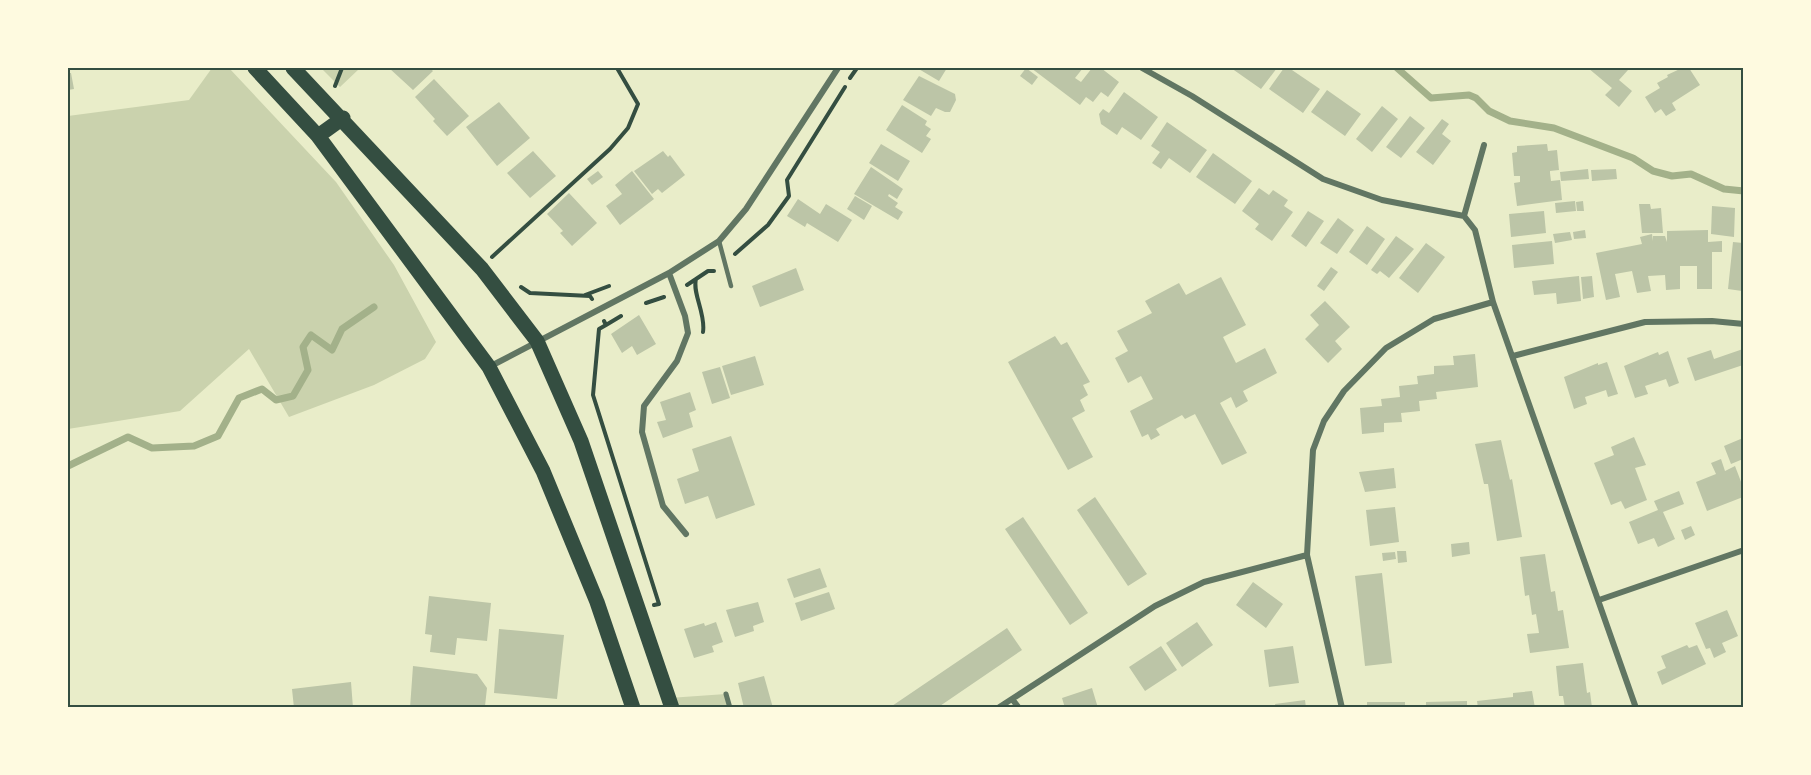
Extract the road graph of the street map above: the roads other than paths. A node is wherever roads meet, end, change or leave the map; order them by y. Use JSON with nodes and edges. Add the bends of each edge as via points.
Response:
{"nodes":[{"id":1,"x":255,"y":68,"type":"edge"},
{"id":2,"x":293,"y":68,"type":"edge"},
{"id":3,"x":838,"y":68,"type":"edge"},
{"id":4,"x":1142,"y":68,"type":"edge"},
{"id":5,"x":343,"y":118,"type":"junction"},
{"id":6,"x":318,"y":136,"type":"junction"},
{"id":7,"x":1484,"y":145,"type":"dead end"},
{"id":8,"x":1464,"y":216,"type":"junction"},
{"id":9,"x":719,"y":241,"type":"junction"},
{"id":10,"x":669,"y":273,"type":"junction"},
{"id":11,"x":731,"y":286,"type":"dead end"},
{"id":12,"x":1493,"y":302,"type":"junction"},
{"id":13,"x":1743,"y":324,"type":"edge"},
{"id":14,"x":537,"y":340,"type":"junction"},
{"id":15,"x":1512,"y":356,"type":"junction"},
{"id":16,"x":489,"y":367,"type":"junction"},
{"id":17,"x":686,"y":534,"type":"dead end"},
{"id":18,"x":1743,"y":550,"type":"edge"},
{"id":19,"x":1307,"y":555,"type":"junction"},
{"id":20,"x":1599,"y":600,"type":"junction"},
{"id":21,"x":726,"y":694,"type":"dead end"},
{"id":22,"x":1012,"y":699,"type":"junction"},
{"id":23,"x":633,"y":708,"type":"edge"},
{"id":24,"x":672,"y":708,"type":"edge"},
{"id":25,"x":730,"y":708,"type":"edge"},
{"id":26,"x":998,"y":708,"type":"edge"},
{"id":27,"x":1019,"y":708,"type":"edge"},
{"id":28,"x":1342,"y":708,"type":"edge"},
{"id":29,"x":1636,"y":708,"type":"edge"}],
"edges":[{"from":1,"to":6,"type":"main road"},
{"from":2,"to":5,"type":"main road"},
{"from":3,"to":9,"type":"street","via":[[753,200]]},
{"from":4,"to":8,"type":"street","via":[[1323,179],[1382,200]]},
{"from":5,"to":6,"type":"main road"},
{"from":5,"to":14,"type":"main road","via":[[482,269]]},
{"from":6,"to":16,"type":"main road"},
{"from":7,"to":8,"type":"street"},
{"from":8,"to":12,"type":"street","via":[[1475,230]]},
{"from":9,"to":10,"type":"street"},
{"from":9,"to":11,"type":"lane"},
{"from":10,"to":14,"type":"street"},
{"from":10,"to":17,"type":"street","via":[[688,333],[676,362],[644,406],[642,432],[663,506]]},
{"from":12,"to":15,"type":"street"},
{"from":12,"to":19,"type":"street","via":[[1434,319],[1386,348],[1344,392],[1324,422],[1313,450]]},
{"from":13,"to":15,"type":"street","via":[[1645,322]]},
{"from":14,"to":16,"type":"street"},
{"from":14,"to":24,"type":"main road","via":[[581,441]]},
{"from":15,"to":20,"type":"street"},
{"from":16,"to":23,"type":"main road","via":[[543,471],[597,602]]},
{"from":18,"to":20,"type":"street"},
{"from":19,"to":22,"type":"street","via":[[1204,582],[1155,606]]},
{"from":19,"to":28,"type":"street"},
{"from":20,"to":29,"type":"street"},
{"from":21,"to":25,"type":"street"},
{"from":22,"to":26,"type":"street"},
{"from":22,"to":27,"type":"street"}]}
